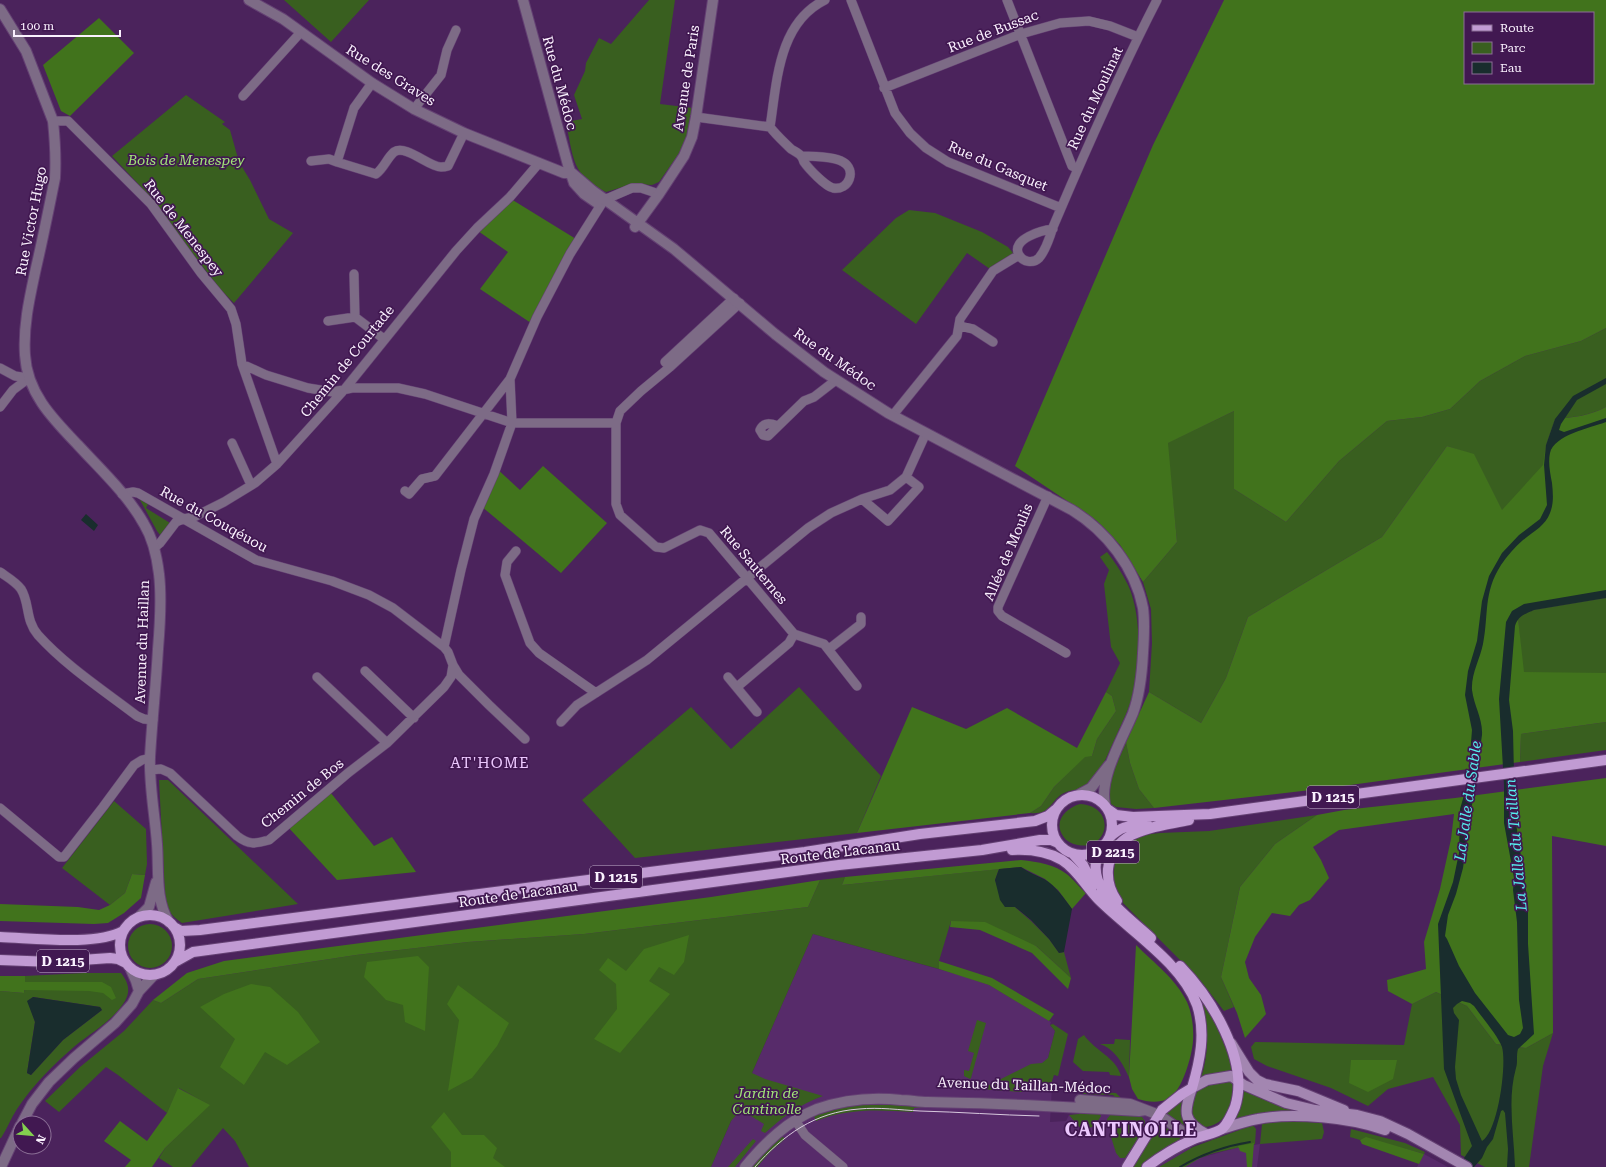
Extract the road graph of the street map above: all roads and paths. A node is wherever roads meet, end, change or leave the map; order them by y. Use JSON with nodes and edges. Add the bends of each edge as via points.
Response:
{"nodes":[{"id":1,"x":249,"y":0,"type":"edge"},
{"id":2,"x":523,"y":0,"type":"edge"},
{"id":3,"x":712,"y":0,"type":"edge"},
{"id":4,"x":825,"y":0,"type":"edge"},
{"id":5,"x":851,"y":0,"type":"edge"},
{"id":6,"x":1007,"y":0,"type":"edge"},
{"id":7,"x":1158,"y":0,"type":"edge"},
{"id":8,"x":0,"y":9,"type":"edge"},
{"id":9,"x":456,"y":30,"type":"dead end"},
{"id":10,"x":301,"y":32,"type":"junction"},
{"id":11,"x":1021,"y":34,"type":"junction"},
{"id":12,"x":1138,"y":37,"type":"junction"},
{"id":13,"x":372,"y":83,"type":"junction"},
{"id":14,"x":884,"y":88,"type":"junction"},
{"id":15,"x":242,"y":96,"type":"dead end"},
{"id":16,"x":414,"y":109,"type":"junction"},
{"id":17,"x":696,"y":117,"type":"junction"},
{"id":18,"x":53,"y":121,"type":"junction"},
{"id":19,"x":770,"y":127,"type":"junction"},
{"id":20,"x":464,"y":132,"type":"junction"},
{"id":21,"x":801,"y":156,"type":"junction"},
{"id":22,"x":311,"y":161,"type":"dead end"},
{"id":23,"x":337,"y":162,"type":"junction"},
{"id":24,"x":539,"y":163,"type":"junction"},
{"id":25,"x":1078,"y":169,"type":"junction"},
{"id":26,"x":572,"y":173,"type":"junction"},
{"id":27,"x":659,"y":194,"type":"junction"},
{"id":28,"x":602,"y":202,"type":"junction"},
{"id":29,"x":1061,"y":208,"type":"junction"},
{"id":30,"x":638,"y":223,"type":"junction"},
{"id":31,"x":1053,"y":229,"type":"junction"},
{"id":32,"x":1019,"y":255,"type":"junction"},
{"id":33,"x":354,"y":274,"type":"dead end"},
{"id":34,"x":737,"y":300,"type":"junction"},
{"id":35,"x":355,"y":317,"type":"junction"},
{"id":36,"x":328,"y":321,"type":"dead end"},
{"id":37,"x":960,"y":326,"type":"junction"},
{"id":38,"x":384,"y":339,"type":"junction"},
{"id":39,"x":993,"y":342,"type":"dead end"},
{"id":40,"x":242,"y":364,"type":"junction"},
{"id":41,"x":0,"y":368,"type":"edge"},
{"id":42,"x":29,"y":378,"type":"junction"},
{"id":43,"x":510,"y":379,"type":"junction"},
{"id":44,"x":836,"y":380,"type":"junction"},
{"id":45,"x":344,"y":390,"type":"junction"},
{"id":46,"x":0,"y":407,"type":"edge"},
{"id":47,"x":483,"y":414,"type":"junction"},
{"id":48,"x":893,"y":415,"type":"junction"},
{"id":49,"x":512,"y":423,"type":"junction"},
{"id":50,"x":616,"y":423,"type":"junction"},
{"id":51,"x":778,"y":426,"type":"dead end"},
{"id":52,"x":926,"y":432,"type":"junction"},
{"id":53,"x":232,"y":442,"type":"dead end"},
{"id":54,"x":277,"y":464,"type":"junction"},
{"id":55,"x":906,"y":477,"type":"junction"},
{"id":56,"x":251,"y":485,"type":"junction"},
{"id":57,"x":405,"y":491,"type":"dead end"},
{"id":58,"x":122,"y":494,"type":"junction"},
{"id":59,"x":1048,"y":496,"type":"junction"},
{"id":60,"x":862,"y":499,"type":"junction"},
{"id":61,"x":183,"y":519,"type":"junction"},
{"id":62,"x":154,"y":548,"type":"junction"},
{"id":63,"x":516,"y":551,"type":"dead end"},
{"id":64,"x":0,"y":572,"type":"edge"},
{"id":65,"x":746,"y":578,"type":"junction"},
{"id":66,"x":861,"y":616,"type":"dead end"},
{"id":67,"x":794,"y":634,"type":"junction"},
{"id":68,"x":444,"y":647,"type":"junction"},
{"id":69,"x":829,"y":649,"type":"junction"},
{"id":70,"x":1066,"y":652,"type":"dead end"},
{"id":71,"x":453,"y":665,"type":"junction"},
{"id":72,"x":365,"y":671,"type":"dead end"},
{"id":73,"x":317,"y":677,"type":"dead end"},
{"id":74,"x":728,"y":677,"type":"dead end"},
{"id":75,"x":857,"y":686,"type":"dead end"},
{"id":76,"x":737,"y":687,"type":"junction"},
{"id":77,"x":596,"y":693,"type":"junction"},
{"id":78,"x":757,"y":712,"type":"dead end"},
{"id":79,"x":414,"y":718,"type":"junction"},
{"id":80,"x":153,"y":720,"type":"junction"},
{"id":81,"x":561,"y":722,"type":"dead end"},
{"id":82,"x":526,"y":739,"type":"dead end"},
{"id":83,"x":387,"y":743,"type":"junction"},
{"id":84,"x":150,"y":758,"type":"junction"},
{"id":85,"x":1112,"y":760,"type":"junction"},
{"id":86,"x":1606,"y":760,"type":"edge"},
{"id":87,"x":150,"y":770,"type":"junction"},
{"id":88,"x":1080,"y":794,"type":"junction"},
{"id":89,"x":1107,"y":807,"type":"junction"},
{"id":90,"x":0,"y":808,"type":"edge"},
{"id":91,"x":1055,"y":810,"type":"junction"},
{"id":92,"x":1210,"y":814,"type":"junction"},
{"id":93,"x":1189,"y":820,"type":"junction"},
{"id":94,"x":1110,"y":837,"type":"junction"},
{"id":95,"x":1058,"y":843,"type":"junction"},
{"id":96,"x":1100,"y":849,"type":"junction"},
{"id":97,"x":982,"y":850,"type":"junction"},
{"id":98,"x":1073,"y":854,"type":"junction"},
{"id":99,"x":157,"y":878,"type":"junction"},
{"id":100,"x":1111,"y":911,"type":"junction"},
{"id":101,"x":139,"y":917,"type":"junction"},
{"id":102,"x":171,"y":925,"type":"junction"},
{"id":103,"x":1139,"y":927,"type":"junction"},
{"id":104,"x":123,"y":931,"type":"junction"},
{"id":105,"x":0,"y":937,"type":"edge"},
{"id":106,"x":0,"y":960,"type":"edge"},
{"id":107,"x":175,"y":962,"type":"junction"},
{"id":108,"x":128,"y":966,"type":"junction"},
{"id":109,"x":154,"y":975,"type":"junction"},
{"id":110,"x":138,"y":991,"type":"junction"},
{"id":111,"x":1227,"y":1038,"type":"junction"},
{"id":112,"x":1238,"y":1080,"type":"junction"},
{"id":113,"x":1192,"y":1088,"type":"junction"},
{"id":114,"x":26,"y":1115,"type":"edge"},
{"id":115,"x":1159,"y":1115,"type":"junction"},
{"id":116,"x":1358,"y":1115,"type":"junction"},
{"id":117,"x":796,"y":1120,"type":"junction"},
{"id":118,"x":1222,"y":1129,"type":"junction"},
{"id":119,"x":1206,"y":1134,"type":"junction"},
{"id":120,"x":1193,"y":1139,"type":"junction"},
{"id":121,"x":12,"y":1143,"type":"edge"},
{"id":122,"x":1426,"y":1145,"type":"junction"},
{"id":123,"x":1,"y":1167,"type":"edge"},
{"id":124,"x":745,"y":1167,"type":"edge"},
{"id":125,"x":843,"y":1167,"type":"edge"},
{"id":126,"x":1127,"y":1167,"type":"edge"},
{"id":127,"x":1147,"y":1167,"type":"edge"},
{"id":128,"x":1467,"y":1167,"type":"edge"}],
"edges":[{"from":1,"to":10,"type":"street","name":"Rue des Graves"},
{"from":2,"to":26,"type":"street","name":"Rue du Médoc"},
{"from":3,"to":17,"type":"street","name":"Avenue de Paris"},
{"from":4,"to":19,"type":"street","via":[[804,15],[786,44],[780,58]]},
{"from":5,"to":14,"type":"street","name":"Rue du Gasquet"},
{"from":6,"to":11,"type":"street"},
{"from":7,"to":12,"type":"street","name":"Rue du Moulinat"},
{"from":8,"to":18,"type":"street","name":"Rue Victor Hugo","via":[[26,51]]},
{"from":9,"to":16,"type":"street","via":[[447,50],[441,75]]},
{"from":10,"to":13,"type":"street","name":"Rue des Graves"},
{"from":10,"to":15,"type":"street"},
{"from":11,"to":12,"type":"street","name":"Rue de Bussac","via":[[1060,22],[1089,22],[1110,26]]},
{"from":11,"to":14,"type":"street","name":"Rue de Bussac"},
{"from":11,"to":25,"type":"street","via":[[1072,166]]},
{"from":12,"to":25,"type":"street","name":"Rue du Moulinat"},
{"from":13,"to":16,"type":"street","name":"Rue des Graves"},
{"from":13,"to":23,"type":"street","via":[[354,108]]},
{"from":14,"to":29,"type":"street","name":"Rue du Gasquet","via":[[895,113],[910,133],[926,148],[948,162]]},
{"from":16,"to":20,"type":"street","name":"Rue des Graves"},
{"from":17,"to":19,"type":"street"},
{"from":17,"to":27,"type":"street","name":"Avenue de Paris","via":[[692,137],[684,156]]},
{"from":18,"to":40,"type":"street","name":"Rue de Menespey","via":[[68,121],[151,204],[201,273],[231,309]]},
{"from":18,"to":42,"type":"street","name":"Rue Victor Hugo","via":[[55,178],[25,331],[24,356]]},
{"from":19,"to":21,"type":"street"},
{"from":20,"to":23,"type":"street","via":[[448,166],[440,168],[399,150],[393,153],[376,174]]},
{"from":20,"to":24,"type":"street","name":"Rue des Graves"},
{"from":21,"to":21,"type":"street","via":[[829,186],[840,188],[850,179],[848,165],[842,161]]},
{"from":22,"to":23,"type":"street","via":[[328,159]]},
{"from":24,"to":26,"type":"street","name":"Rue des Graves","via":[[564,174]]},
{"from":24,"to":38,"type":"street","name":"Chemin de Courtade","via":[[510,197],[456,251]]},
{"from":25,"to":29,"type":"street","name":"Rue du Moulinat"},
{"from":26,"to":28,"type":"street","name":"Rue du Médoc","via":[[574,183],[584,194]]},
{"from":27,"to":28,"type":"street","via":[[632,188]]},
{"from":27,"to":30,"type":"street","name":"Avenue de Paris"},
{"from":28,"to":30,"type":"street","name":"Rue du Médoc"},
{"from":28,"to":43,"type":"street","via":[[536,317]]},
{"from":29,"to":31,"type":"street","name":"Rue du Moulinat"},
{"from":30,"to":34,"type":"street","name":"Rue du Médoc"},
{"from":31,"to":32,"type":"street","via":[[1044,230],[1022,241],[1019,244]]},
{"from":31,"to":32,"type":"street","name":"Rue du Moulinat","via":[[1039,258],[1030,262]]},
{"from":32,"to":37,"type":"street","via":[[993,271],[960,319]]},
{"from":33,"to":35,"type":"street"},
{"from":34,"to":44,"type":"street","name":"Rue du Médoc"},
{"from":34,"to":50,"type":"street","name":"Rue Sauternes","via":[[665,362],[670,367],[620,411]]},
{"from":35,"to":36,"type":"street"},
{"from":35,"to":38,"type":"street"},
{"from":37,"to":39,"type":"street","via":[[973,329]]},
{"from":37,"to":48,"type":"street","via":[[957,336]]},
{"from":38,"to":45,"type":"street","name":"Chemin de Courtade"},
{"from":40,"to":45,"type":"street","via":[[266,375],[308,388],[333,392]]},
{"from":40,"to":54,"type":"street","name":"Rue de Menespey"},
{"from":41,"to":42,"type":"street","via":[[15,376]]},
{"from":42,"to":46,"type":"street","via":[[13,390]]},
{"from":42,"to":58,"type":"street","name":"Avenue du Haillan","via":[[50,416]]},
{"from":43,"to":47,"type":"street"},
{"from":43,"to":49,"type":"street"},
{"from":44,"to":48,"type":"street","name":"Rue du Médoc"},
{"from":44,"to":51,"type":"street","via":[[814,397],[804,401]]},
{"from":45,"to":47,"type":"street","via":[[398,388],[425,394]]},
{"from":45,"to":54,"type":"street","name":"Chemin de Courtade"},
{"from":47,"to":49,"type":"street"},
{"from":47,"to":57,"type":"street","via":[[435,476],[422,479],[409,494]]},
{"from":48,"to":52,"type":"street","name":"Rue du Médoc"},
{"from":49,"to":50,"type":"street"},
{"from":49,"to":68,"type":"street","via":[[494,474],[474,519]]},
{"from":50,"to":65,"type":"street","name":"Rue Sauternes","via":[[616,504],[620,515],[656,547],[664,548],[700,530],[709,532]]},
{"from":52,"to":55,"type":"street"},
{"from":52,"to":59,"type":"street","name":"Rue du Médoc"},
{"from":53,"to":56,"type":"street"},
{"from":54,"to":56,"type":"street","name":"Chemin de Courtade"},
{"from":55,"to":60,"type":"street","via":[[890,490]]},
{"from":55,"to":60,"type":"street","via":[[919,487],[888,521]]},
{"from":56,"to":61,"type":"street","name":"Chemin de Courtade","via":[[194,517]]},
{"from":58,"to":61,"type":"street","name":"Rue du Couqéuou","via":[[138,493]]},
{"from":58,"to":62,"type":"street","name":"Avenue du Haillan","via":[[145,525]]},
{"from":59,"to":70,"type":"street","name":"Allée de Moulis","via":[[998,611],[1002,616]]},
{"from":59,"to":85,"type":"street","name":"Rue du Médoc","via":[[1082,516],[1106,536],[1123,560],[1142,607],[1144,638],[1140,690],[1134,711]]},
{"from":60,"to":65,"type":"street","via":[[814,524]]},
{"from":61,"to":62,"type":"street","name":"Chemin de Courtade","via":[[176,522]]},
{"from":61,"to":68,"type":"street","name":"Rue du Couqéuou","via":[[256,560],[332,581],[369,595],[392,608]]},
{"from":62,"to":80,"type":"street","name":"Avenue du Haillan","via":[[160,594]]},
{"from":63,"to":77,"type":"street","via":[[507,562],[505,575],[530,643],[539,653]]},
{"from":64,"to":80,"type":"street","via":[[17,584],[22,591],[31,626],[60,657],[137,716]]},
{"from":65,"to":67,"type":"street","name":"Rue Sauternes"},
{"from":65,"to":77,"type":"street","via":[[647,660]]},
{"from":66,"to":69,"type":"street","via":[[861,624]]},
{"from":67,"to":69,"type":"street","via":[[815,640]]},
{"from":67,"to":76,"type":"street","via":[[789,643]]},
{"from":68,"to":71,"type":"street","name":"Rue du Couqéuou"},
{"from":69,"to":75,"type":"street"},
{"from":71,"to":79,"type":"street","name":"Chemin de Bos","via":[[451,677],[444,687]]},
{"from":71,"to":82,"type":"street","name":"Rue du Couqéuou","via":[[459,675]]},
{"from":72,"to":79,"type":"street"},
{"from":73,"to":83,"type":"street"},
{"from":74,"to":76,"type":"street"},
{"from":76,"to":78,"type":"street"},
{"from":77,"to":81,"type":"street","via":[[577,705]]},
{"from":79,"to":83,"type":"street","name":"Chemin de Bos"},
{"from":80,"to":84,"type":"street","name":"Avenue du Haillan"},
{"from":83,"to":87,"type":"street","name":"Chemin de Bos","via":[[269,840],[257,843],[246,842],[237,836],[166,770]]},
{"from":84,"to":87,"type":"street","name":"Avenue du Haillan"},
{"from":84,"to":90,"type":"street","via":[[134,765],[64,857],[59,857]]},
{"from":85,"to":88,"type":"street","name":"Rue du Médoc","via":[[1095,784]]},
{"from":85,"to":89,"type":"street","name":"Rue du Médoc","via":[[1104,792]]},
{"from":86,"to":92,"type":"main road","number":"D 1215"},
{"from":87,"to":99,"type":"street","name":"Avenue du Haillan","via":[[157,846]]},
{"from":88,"to":89,"type":"main road","via":[[1098,799]]},
{"from":88,"to":91,"type":"main road","via":[[1070,797]]},
{"from":89,"to":92,"type":"main road","number":"D 1215","via":[[1116,815],[1133,817]]},
{"from":89,"to":94,"type":"main road","via":[[1112,824]]},
{"from":91,"to":95,"type":"main road","via":[[1052,827]]},
{"from":91,"to":102,"type":"main road","name":"Route de Lacanau","number":"D 1215","via":[[1035,821],[920,834],[790,854],[200,930],[181,931]]},
{"from":92,"to":93,"type":"main road","number":"D 1215"},
{"from":93,"to":94,"type":"main road","number":"D 1215","via":[[1125,827]]},
{"from":93,"to":103,"type":"main road","number":"D 2215","via":[[1128,836],[1111,858],[1108,875],[1112,892]]},
{"from":94,"to":96,"type":"main road"},
{"from":95,"to":97,"type":"main road","name":"Route de Lacanau","number":"D 1215","via":[[1040,840]]},
{"from":95,"to":98,"type":"main road"},
{"from":96,"to":98,"type":"main road","via":[[1092,854]]},
{"from":96,"to":103,"type":"main road","number":"D 2215","via":[[1095,865],[1101,887],[1114,905]]},
{"from":97,"to":100,"type":"main road","number":"D 2215","via":[[1027,849],[1052,855],[1070,866]]},
{"from":97,"to":107,"type":"main road","name":"Route de Lacanau","number":"D 1215","via":[[838,865],[201,951],[183,956]]},
{"from":98,"to":100,"type":"main road","number":"D 2215","via":[[1083,865],[1094,888]]},
{"from":99,"to":101,"type":"street","name":"Avenue du Haillan","via":[[152,902]]},
{"from":99,"to":102,"type":"street","name":"Avenue du Haillan","via":[[162,909]]},
{"from":100,"to":113,"type":"main road","number":"D 2215","via":[[1168,962],[1184,980],[1194,997],[1200,1020],[1202,1046]]},
{"from":101,"to":102,"type":"main road","via":[[154,916]]},
{"from":101,"to":104,"type":"main road"},
{"from":102,"to":107,"type":"main road","via":[[178,935],[180,944]]},
{"from":103,"to":111,"type":"main road","number":"D 2215","via":[[1197,986],[1210,1004]]},
{"from":104,"to":105,"type":"main road","number":"D 1215","via":[[104,938],[78,940]]},
{"from":104,"to":108,"type":"main road","via":[[120,938],[121,955]]},
{"from":106,"to":108,"type":"main road","number":"D 1215","via":[[53,962],[110,958],[118,959]]},
{"from":107,"to":109,"type":"main road","via":[[162,973]]},
{"from":108,"to":109,"type":"main road","via":[[146,976]]},
{"from":108,"to":110,"type":"street"},
{"from":109,"to":110,"type":"street"},
{"from":110,"to":114,"type":"street","via":[[132,1004],[116,1023],[49,1082]]},
{"from":111,"to":112,"type":"main road","number":"D 2215","via":[[1236,1063]]},
{"from":111,"to":116,"type":"main road","via":[[1257,1080],[1298,1091]]},
{"from":112,"to":113,"type":"main road","via":[[1228,1075],[1207,1080]]},
{"from":112,"to":116,"type":"main road","via":[[1259,1092],[1293,1105]]},
{"from":112,"to":118,"type":"main road","number":"D 2215","via":[[1234,1111]]},
{"from":113,"to":115,"type":"main road","via":[[1165,1107]]},
{"from":113,"to":119,"type":"main road","number":"D 2215","via":[[1186,1108],[1187,1118],[1193,1127]]},
{"from":115,"to":117,"type":"street","name":"Avenue du Taillan-Médoc","via":[[1145,1110],[914,1102],[900,1099],[858,1100],[835,1104]]},
{"from":115,"to":120,"type":"street","name":"Avenue du Taillan-Médoc"},
{"from":115,"to":126,"type":"main road"},
{"from":116,"to":122,"type":"main road","via":[[1387,1124]]},
{"from":117,"to":124,"type":"street","name":"Avenue du Taillan-Médoc","via":[[767,1141]]},
{"from":117,"to":125,"type":"street","via":[[806,1134]]},
{"from":118,"to":119,"type":"main road"},
{"from":118,"to":122,"type":"main road","via":[[1275,1117],[1326,1119],[1377,1127]]},
{"from":119,"to":120,"type":"main road"},
{"from":120,"to":127,"type":"main road"},
{"from":121,"to":123,"type":"street"},
{"from":122,"to":128,"type":"main road"}]}
